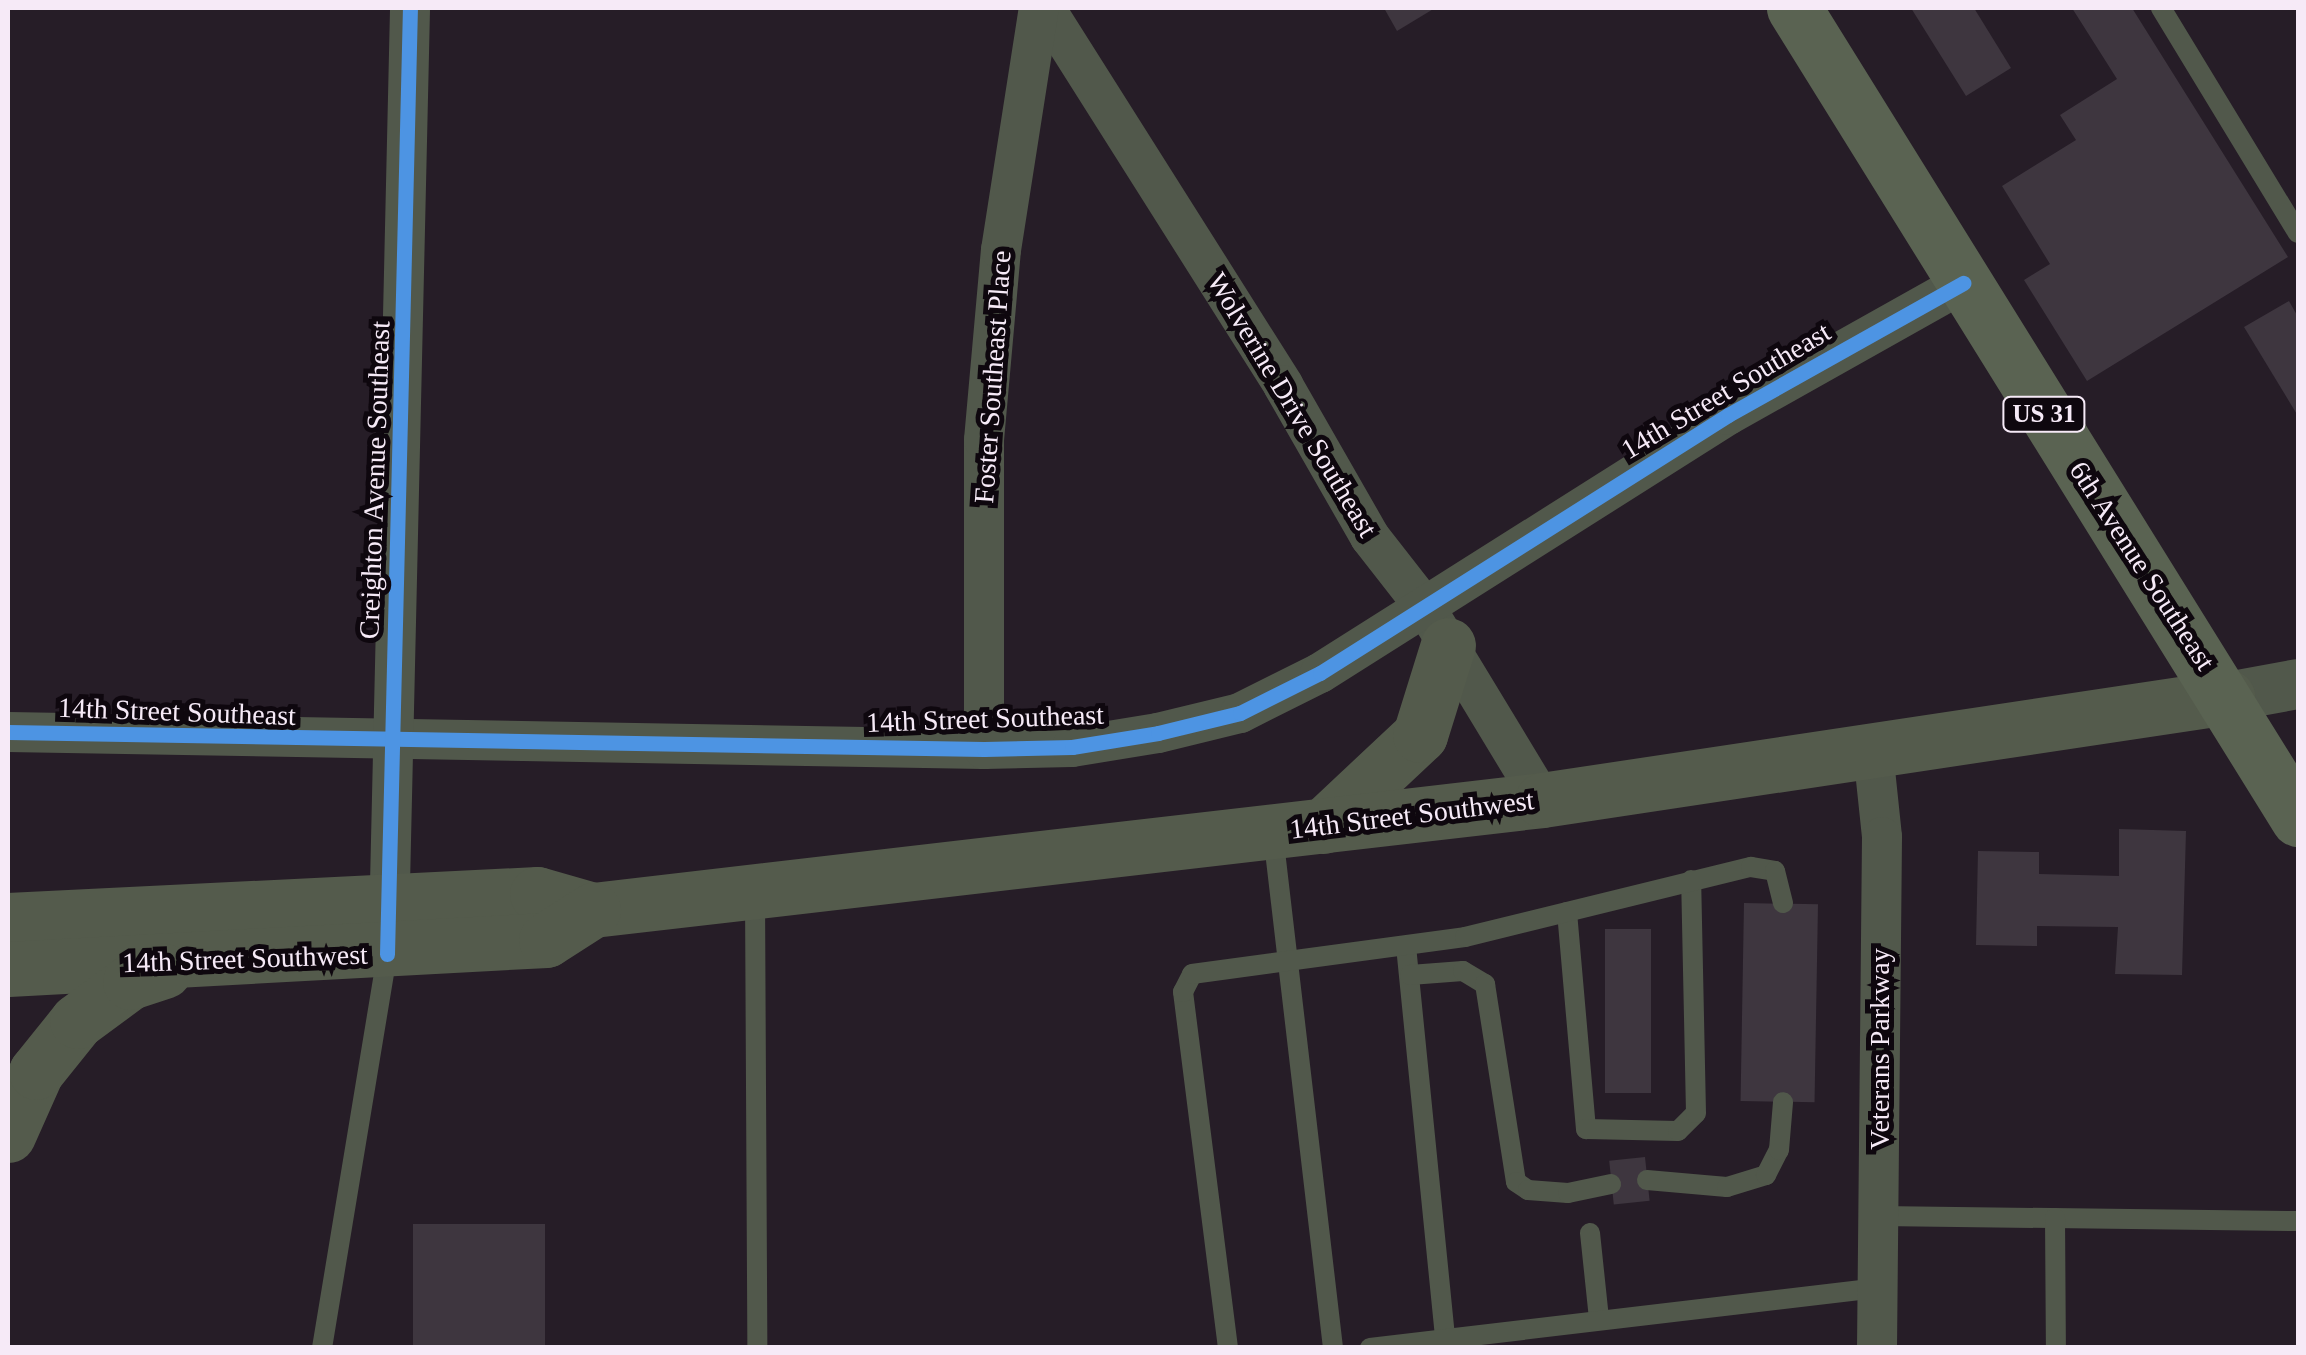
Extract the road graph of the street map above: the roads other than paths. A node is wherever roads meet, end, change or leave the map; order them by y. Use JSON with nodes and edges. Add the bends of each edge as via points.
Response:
{"nodes":[{"id":1,"x":410,"y":8,"type":"edge"},
{"id":2,"x":1042,"y":8,"type":"edge"},
{"id":3,"x":1794,"y":8,"type":"edge"},
{"id":4,"x":2161,"y":8,"type":"edge"},
{"id":5,"x":2298,"y":233,"type":"edge"},
{"id":6,"x":1963,"y":283,"type":"junction"},
{"id":7,"x":1438,"y":627,"type":"junction"},
{"id":8,"x":2298,"y":684,"type":"edge"},
{"id":9,"x":2227,"y":697,"type":"junction"},
{"id":10,"x":8,"y":732,"type":"edge"},
{"id":11,"x":393,"y":744,"type":"junction"},
{"id":12,"x":984,"y":750,"type":"junction"},
{"id":13,"x":1873,"y":751,"type":"junction"},
{"id":14,"x":1542,"y":800,"type":"junction"},
{"id":15,"x":2298,"y":818,"type":"edge"},
{"id":16,"x":1298,"y":829,"type":"junction"},
{"id":17,"x":1691,"y":880,"type":"junction"},
{"id":18,"x":755,"y":893,"type":"junction"},
{"id":19,"x":390,"y":899,"type":"junction"},
{"id":20,"x":1784,"y":903,"type":"dead end"},
{"id":21,"x":594,"y":910,"type":"junction"},
{"id":22,"x":1567,"y":912,"type":"junction"},
{"id":23,"x":8,"y":920,"type":"edge"},
{"id":24,"x":1406,"y":946,"type":"junction"},
{"id":25,"x":387,"y":954,"type":"junction"},
{"id":26,"x":196,"y":960,"type":"junction"},
{"id":27,"x":1288,"y":960,"type":"junction"},
{"id":28,"x":8,"y":969,"type":"edge"},
{"id":29,"x":1410,"y":975,"type":"junction"},
{"id":30,"x":1784,"y":1102,"type":"dead end"},
{"id":31,"x":8,"y":1135,"type":"edge"},
{"id":32,"x":1647,"y":1180,"type":"dead end"},
{"id":33,"x":1611,"y":1184,"type":"dead end"},
{"id":34,"x":1878,"y":1216,"type":"junction"},
{"id":35,"x":2056,"y":1218,"type":"junction"},
{"id":36,"x":2298,"y":1221,"type":"edge"},
{"id":37,"x":1590,"y":1233,"type":"dead end"},
{"id":38,"x":1878,"y":1288,"type":"junction"},
{"id":39,"x":1599,"y":1319,"type":"junction"},
{"id":40,"x":1445,"y":1338,"type":"junction"},
{"id":41,"x":322,"y":1348,"type":"edge"},
{"id":42,"x":756,"y":1348,"type":"edge"},
{"id":43,"x":1228,"y":1348,"type":"edge"},
{"id":44,"x":1333,"y":1348,"type":"edge"},
{"id":45,"x":1370,"y":1348,"type":"edge"},
{"id":46,"x":1877,"y":1348,"type":"edge"},
{"id":47,"x":2056,"y":1348,"type":"edge"}],
"edges":[{"from":1,"to":11,"type":"street","name":"Creighton Avenue Southeast"},
{"from":2,"to":7,"type":"street","name":"Wolverine Drive Southeast","via":[[1283,385],[1370,537]]},
{"from":2,"to":12,"type":"street","name":"Foster Southeast Place","via":[[1001,250],[984,440]]},
{"from":3,"to":6,"type":"main road","name":"6th Avenue Southeast","number":"US 31"},
{"from":4,"to":5,"type":"lane"},
{"from":6,"to":7,"type":"street","name":"14th Street Southeast","via":[[1728,415]]},
{"from":6,"to":9,"type":"main road","name":"6th Avenue Southeast","number":"US 31"},
{"from":7,"to":12,"type":"street","name":"14th Street Southeast","via":[[1240,712],[1072,747]]},
{"from":7,"to":14,"type":"street","name":"Wolverine Drive Southeast"},
{"from":7,"to":16,"type":"main road","via":[[1420,735]]},
{"from":8,"to":9,"type":"street"},
{"from":9,"to":13,"type":"main road","name":"14th Street Southwest"},
{"from":9,"to":15,"type":"main road","name":"6th Avenue Southeast","number":"US 31"},
{"from":10,"to":11,"type":"street","name":"14th Street Southeast"},
{"from":11,"to":12,"type":"street","name":"14th Street Southeast"},
{"from":11,"to":19,"type":"street","name":"Creighton Avenue Southeast"},
{"from":13,"to":14,"type":"main road","name":"14th Street Southwest"},
{"from":13,"to":34,"type":"street","name":"Veterans Parkway","via":[[1882,837]]},
{"from":14,"to":16,"type":"main road","name":"14th Street Southwest"},
{"from":16,"to":18,"type":"main road","name":"14th Street Southwest"},
{"from":16,"to":27,"type":"lane"},
{"from":17,"to":20,"type":"lane","via":[[1764,867],[1781,881]]},
{"from":17,"to":22,"type":"lane"},
{"from":17,"to":22,"type":"lane","via":[[1696,1113],[1678,1131],[1586,1129]]},
{"from":18,"to":21,"type":"main road","name":"14th Street Southwest"},
{"from":18,"to":42,"type":"lane"},
{"from":19,"to":21,"type":"main road","name":"14th Street Southwest","via":[[537,894]]},
{"from":19,"to":23,"type":"main road","name":"14th Street Southwest"},
{"from":19,"to":25,"type":"street","name":"Creighton Avenue Southeast"},
{"from":21,"to":25,"type":"main road","name":"14th Street Southwest","via":[[546,940]]},
{"from":22,"to":24,"type":"lane"},
{"from":24,"to":27,"type":"lane"},
{"from":24,"to":29,"type":"lane"},
{"from":25,"to":26,"type":"main road","name":"14th Street Southwest"},
{"from":25,"to":41,"type":"lane"},
{"from":26,"to":28,"type":"main road","name":"14th Street Southwest"},
{"from":26,"to":31,"type":"main road","via":[[130,982],[76,1021],[36,1072]]},
{"from":27,"to":43,"type":"lane","via":[[1192,974],[1183,992]]},
{"from":27,"to":44,"type":"lane"},
{"from":29,"to":33,"type":"lane","via":[[1464,970],[1485,984],[1516,1182],[1528,1190],[1568,1193]]},
{"from":29,"to":40,"type":"lane"},
{"from":30,"to":32,"type":"lane","via":[[1780,1150],[1766,1174],[1727,1187]]},
{"from":34,"to":35,"type":"lane"},
{"from":34,"to":38,"type":"street","name":"Veterans Parkway"},
{"from":35,"to":36,"type":"lane"},
{"from":35,"to":47,"type":"lane"},
{"from":37,"to":39,"type":"lane"},
{"from":38,"to":39,"type":"lane"},
{"from":38,"to":46,"type":"street","name":"Veterans Parkway"},
{"from":39,"to":40,"type":"lane"},
{"from":40,"to":45,"type":"lane"}]}
